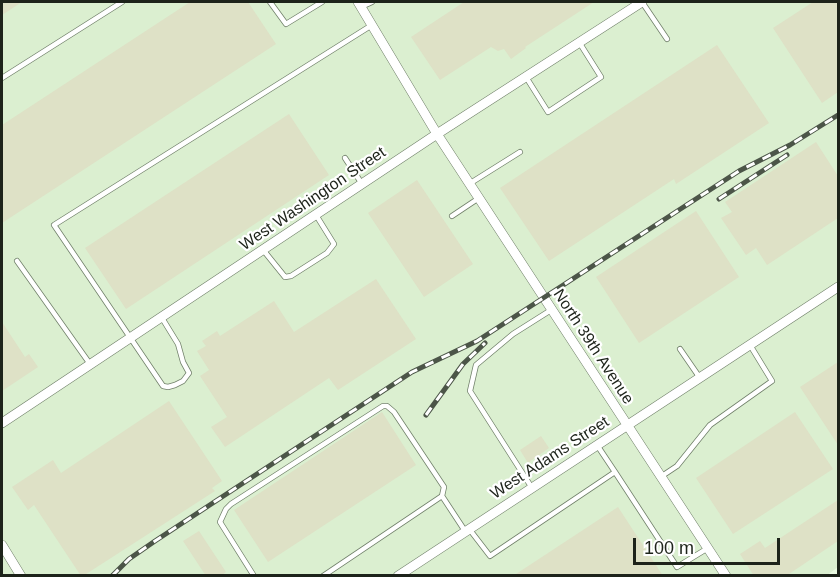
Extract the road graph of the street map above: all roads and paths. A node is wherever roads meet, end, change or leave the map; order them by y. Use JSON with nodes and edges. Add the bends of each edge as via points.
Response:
{"nodes":[{"id":1,"x":122,"y":2,"type":"edge"},
{"id":2,"x":270,"y":2,"type":"edge"},
{"id":3,"x":322,"y":2,"type":"edge"},
{"id":4,"x":372,"y":2,"type":"edge"},
{"id":5,"x":642,"y":2,"type":"edge"},
{"id":6,"x":359,"y":4,"type":"edge"},
{"id":7,"x":372,"y":25,"type":"junction"},
{"id":8,"x":668,"y":39,"type":"dead end"},
{"id":9,"x":579,"y":42,"type":"junction"},
{"id":10,"x":526,"y":76,"type":"junction"},
{"id":11,"x":2,"y":78,"type":"edge"},
{"id":12,"x":437,"y":134,"type":"junction"},
{"id":13,"x":520,"y":152,"type":"dead end"},
{"id":14,"x":345,"y":158,"type":"dead end"},
{"id":15,"x":362,"y":184,"type":"junction"},
{"id":16,"x":469,"y":184,"type":"junction"},
{"id":17,"x":479,"y":198,"type":"junction"},
{"id":18,"x":316,"y":215,"type":"junction"},
{"id":19,"x":452,"y":216,"type":"dead end"},
{"id":20,"x":263,"y":250,"type":"junction"},
{"id":21,"x":16,"y":261,"type":"dead end"},
{"id":22,"x":838,"y":287,"type":"edge"},
{"id":23,"x":551,"y":310,"type":"junction"},
{"id":24,"x":162,"y":316,"type":"junction"},
{"id":25,"x":129,"y":338,"type":"junction"},
{"id":26,"x":750,"y":345,"type":"junction"},
{"id":27,"x":680,"y":349,"type":"dead end"},
{"id":28,"x":90,"y":364,"type":"junction"},
{"id":29,"x":700,"y":378,"type":"junction"},
{"id":30,"x":2,"y":423,"type":"edge"},
{"id":31,"x":627,"y":426,"type":"junction"},
{"id":32,"x":597,"y":445,"type":"junction"},
{"id":33,"x":615,"y":472,"type":"junction"},
{"id":34,"x":661,"y":477,"type":"junction"},
{"id":35,"x":532,"y":488,"type":"junction"},
{"id":36,"x":442,"y":496,"type":"junction"},
{"id":37,"x":467,"y":530,"type":"junction"},
{"id":38,"x":2,"y":545,"type":"edge"},
{"id":39,"x":708,"y":548,"type":"junction"},
{"id":40,"x":21,"y":576,"type":"edge"},
{"id":41,"x":254,"y":576,"type":"edge"},
{"id":42,"x":323,"y":576,"type":"edge"},
{"id":43,"x":398,"y":576,"type":"edge"},
{"id":44,"x":726,"y":576,"type":"edge"}],
"edges":[{"from":1,"to":11,"type":"lane"},
{"from":2,"to":3,"type":"lane","via":[[286,24]]},
{"from":4,"to":6,"type":"lane"},
{"from":5,"to":8,"type":"lane"},
{"from":5,"to":9,"type":"street","name":"West Washington Street"},
{"from":6,"to":7,"type":"street","name":"North 39th Avenue"},
{"from":7,"to":12,"type":"street","name":"North 39th Avenue"},
{"from":7,"to":25,"type":"lane","via":[[54,225]]},
{"from":9,"to":10,"type":"street","name":"West Washington Street"},
{"from":9,"to":10,"type":"lane","via":[[601,77],[548,112]]},
{"from":10,"to":12,"type":"street","name":"West Washington Street"},
{"from":12,"to":15,"type":"street","name":"West Washington Street"},
{"from":12,"to":16,"type":"street","name":"North 39th Avenue"},
{"from":13,"to":16,"type":"lane"},
{"from":14,"to":15,"type":"lane"},
{"from":15,"to":18,"type":"street","name":"West Washington Street"},
{"from":16,"to":17,"type":"street","name":"North 39th Avenue"},
{"from":17,"to":19,"type":"lane"},
{"from":17,"to":23,"type":"street","name":"North 39th Avenue"},
{"from":18,"to":20,"type":"street","name":"West Washington Street"},
{"from":18,"to":20,"type":"lane","via":[[334,244],[327,253],[285,278]]},
{"from":20,"to":24,"type":"street","name":"West Washington Street"},
{"from":21,"to":28,"type":"lane"},
{"from":22,"to":26,"type":"street","name":"West Adams Street"},
{"from":23,"to":31,"type":"street","name":"North 39th Avenue"},
{"from":23,"to":35,"type":"lane","via":[[476,364],[470,392]]},
{"from":24,"to":25,"type":"street","name":"West Washington Street"},
{"from":24,"to":25,"type":"lane","via":[[189,374],[183,381],[163,386]]},
{"from":25,"to":28,"type":"street","name":"West Washington Street"},
{"from":26,"to":29,"type":"street","name":"West Adams Street"},
{"from":26,"to":34,"type":"lane","via":[[772,381],[710,425],[677,466]]},
{"from":27,"to":29,"type":"lane"},
{"from":28,"to":30,"type":"street","name":"West Washington Street"},
{"from":29,"to":31,"type":"street","name":"West Adams Street"},
{"from":31,"to":32,"type":"street","name":"West Adams Street"},
{"from":31,"to":34,"type":"street","name":"North 39th Avenue"},
{"from":32,"to":33,"type":"lane"},
{"from":32,"to":35,"type":"street","name":"West Adams Street"},
{"from":33,"to":37,"type":"lane","via":[[490,556]]},
{"from":33,"to":39,"type":"lane","via":[[678,567]]},
{"from":34,"to":39,"type":"street","name":"North 39th Avenue"},
{"from":35,"to":37,"type":"street","name":"West Adams Street"},
{"from":36,"to":37,"type":"lane"},
{"from":36,"to":41,"type":"lane","via":[[444,487],[394,412],[387,406],[379,408],[226,509],[220,522]]},
{"from":36,"to":42,"type":"lane"},
{"from":37,"to":43,"type":"street","name":"West Adams Street"},
{"from":38,"to":40,"type":"street"},
{"from":39,"to":44,"type":"street","name":"North 39th Avenue"}]}
